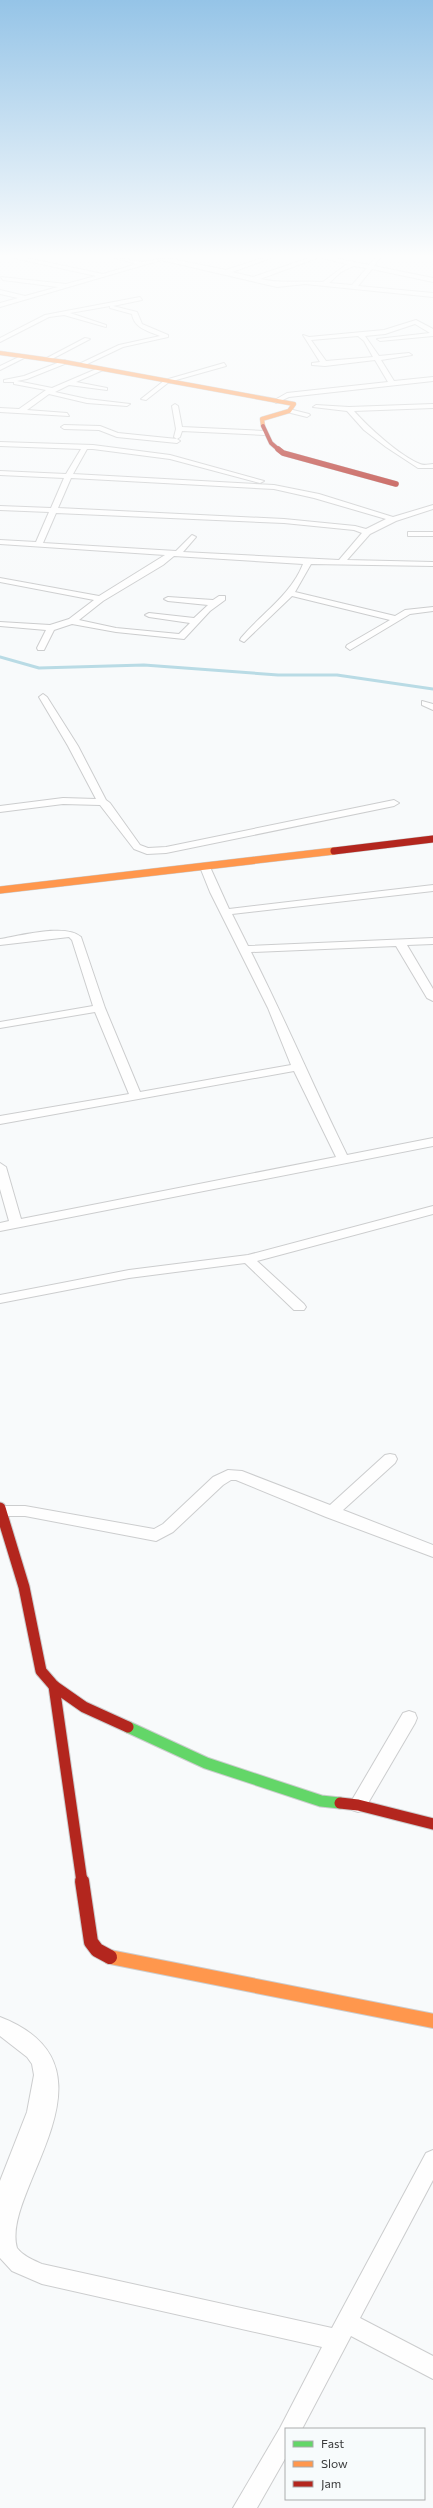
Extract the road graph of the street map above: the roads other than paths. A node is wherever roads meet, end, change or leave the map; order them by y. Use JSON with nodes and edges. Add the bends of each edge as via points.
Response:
{"nodes":[{"id":1,"x":32,"y":375,"type":"edge"},
{"id":2,"x":88,"y":375,"type":"edge"},
{"id":3,"x":134,"y":375,"type":"edge"},
{"id":4,"x":188,"y":375,"type":"edge"},
{"id":5,"x":387,"y":375,"type":"edge"},
{"id":6,"x":433,"y":378,"type":"edge"},
{"id":7,"x":3,"y":381,"type":"edge"},
{"id":8,"x":17,"y":381,"type":"junction"},
{"id":9,"x":167,"y":381,"type":"junction"},
{"id":10,"x":70,"y":383,"type":"junction"},
{"id":11,"x":392,"y":383,"type":"junction"},
{"id":12,"x":105,"y":389,"type":"dead end"},
{"id":13,"x":51,"y":391,"type":"junction"},
{"id":14,"x":144,"y":399,"type":"dead end"},
{"id":15,"x":87,"y":401,"type":"junction"},
{"id":16,"x":276,"y":401,"type":"junction"},
{"id":17,"x":127,"y":404,"type":"dead end"},
{"id":18,"x":175,"y":406,"type":"dead end"},
{"id":19,"x":316,"y":407,"type":"dead end"},
{"id":20,"x":432,"y":408,"type":"edge"},
{"id":21,"x":349,"y":409,"type":"junction"},
{"id":22,"x":0,"y":410,"type":"edge"},
{"id":23,"x":72,"y":411,"type":"junction"},
{"id":24,"x":289,"y":411,"type":"junction"},
{"id":25,"x":20,"y":412,"type":"junction"},
{"id":26,"x":307,"y":415,"type":"dead end"},
{"id":27,"x":179,"y":429,"type":"junction"},
{"id":28,"x":264,"y":433,"type":"junction"},
{"id":29,"x":62,"y":437,"type":"junction"},
{"id":30,"x":177,"y":441,"type":"junction"},
{"id":31,"x":0,"y":444,"type":"edge"},
{"id":32,"x":84,"y":449,"type":"junction"},
{"id":33,"x":170,"y":457,"type":"junction"},
{"id":34,"x":433,"y":466,"type":"edge"},
{"id":35,"x":0,"y":473,"type":"edge"},
{"id":36,"x":68,"y":476,"type":"junction"},
{"id":37,"x":396,"y":484,"type":"dead end"},
{"id":38,"x":274,"y":487,"type":"junction"},
{"id":39,"x":433,"y":507,"type":"edge"},
{"id":40,"x":0,"y":508,"type":"edge"},
{"id":41,"x":54,"y":509,"type":"junction"},
{"id":42,"x":393,"y":519,"type":"junction"},
{"id":43,"x":367,"y":532,"type":"junction"},
{"id":44,"x":410,"y":534,"type":"dead end"},
{"id":45,"x":433,"y":534,"type":"edge"},
{"id":46,"x":192,"y":537,"type":"dead end"},
{"id":47,"x":0,"y":542,"type":"edge"},
{"id":48,"x":39,"y":543,"type":"junction"},
{"id":49,"x":175,"y":553,"type":"junction"},
{"id":50,"x":308,"y":562,"type":"junction"},
{"id":51,"x":341,"y":563,"type":"junction"},
{"id":52,"x":433,"y":564,"type":"edge"},
{"id":53,"x":0,"y":580,"type":"edge"},
{"id":54,"x":14,"y":581,"type":"junction"},
{"id":55,"x":0,"y":590,"type":"edge"},
{"id":56,"x":292,"y":594,"type":"junction"},
{"id":57,"x":222,"y":598,"type":"dead end"},
{"id":58,"x":100,"y":599,"type":"junction"},
{"id":59,"x":168,"y":599,"type":"dead end"},
{"id":60,"x":214,"y":603,"type":"junction"},
{"id":61,"x":433,"y":609,"type":"edge"},
{"id":62,"x":149,"y":615,"type":"dead end"},
{"id":63,"x":397,"y":619,"type":"junction"},
{"id":64,"x":197,"y":620,"type":"junction"},
{"id":65,"x":72,"y":622,"type":"junction"},
{"id":66,"x":0,"y":624,"type":"edge"},
{"id":67,"x":51,"y":628,"type":"junction"},
{"id":68,"x":244,"y":640,"type":"dead end"},
{"id":69,"x":42,"y":648,"type":"dead end"},
{"id":70,"x":350,"y":648,"type":"dead end"},
{"id":71,"x":43,"y":697,"type":"dead end"},
{"id":72,"x":102,"y":802,"type":"junction"},
{"id":73,"x":394,"y":803,"type":"dead end"},
{"id":74,"x":0,"y":809,"type":"edge"},
{"id":75,"x":433,"y":839,"type":"edge"},
{"id":76,"x":205,"y":867,"type":"junction"},
{"id":77,"x":433,"y":888,"type":"edge"},
{"id":78,"x":0,"y":890,"type":"edge"},
{"id":79,"x":226,"y":912,"type":"junction"},
{"id":80,"x":0,"y":942,"type":"edge"},
{"id":81,"x":433,"y":942,"type":"edge"},
{"id":82,"x":400,"y":943,"type":"junction"},
{"id":83,"x":246,"y":949,"type":"junction"},
{"id":84,"x":433,"y":998,"type":"edge"},
{"id":85,"x":100,"y":1008,"type":"junction"},
{"id":86,"x":0,"y":1025,"type":"edge"},
{"id":87,"x":298,"y":1067,"type":"junction"},
{"id":88,"x":136,"y":1096,"type":"junction"},
{"id":89,"x":0,"y":1120,"type":"edge"},
{"id":90,"x":433,"y":1142,"type":"edge"},
{"id":91,"x":344,"y":1160,"type":"junction"},
{"id":92,"x":0,"y":1166,"type":"edge"},
{"id":93,"x":433,"y":1210,"type":"edge"},
{"id":94,"x":16,"y":1224,"type":"junction"},
{"id":95,"x":0,"y":1227,"type":"edge"},
{"id":96,"x":248,"y":1258,"type":"junction"},
{"id":97,"x":0,"y":1299,"type":"edge"},
{"id":98,"x":299,"y":1307,"type":"dead end"},
{"id":99,"x":390,"y":1459,"type":"dead end"},
{"id":100,"x":1,"y":1510,"type":"edge"},
{"id":101,"x":331,"y":1513,"type":"junction"},
{"id":102,"x":433,"y":1551,"type":"edge"},
{"id":103,"x":54,"y":1686,"type":"junction"},
{"id":104,"x":409,"y":1718,"type":"dead end"},
{"id":105,"x":358,"y":1805,"type":"junction"},
{"id":106,"x":433,"y":1824,"type":"edge"},
{"id":107,"x":433,"y":2021,"type":"edge"},
{"id":108,"x":0,"y":2026,"type":"edge"},
{"id":109,"x":433,"y":2160,"type":"edge"},
{"id":110,"x":0,"y":2229,"type":"edge"},
{"id":111,"x":0,"y":2232,"type":"edge"},
{"id":112,"x":342,"y":2331,"type":"junction"},
{"id":113,"x":433,"y":2368,"type":"edge"},
{"id":114,"x":291,"y":2428,"type":"edge"},
{"id":115,"x":285,"y":2438,"type":"edge"},
{"id":116,"x":244,"y":2508,"type":"edge"}],
"edges":[{"from":1,"to":8,"type":"street"},
{"from":2,"to":10,"type":"street"},
{"from":3,"to":9,"type":"street"},
{"from":4,"to":9,"type":"street"},
{"from":5,"to":11,"type":"street"},
{"from":6,"to":11,"type":"street"},
{"from":7,"to":8,"type":"street"},
{"from":8,"to":13,"type":"street"},
{"from":9,"to":14,"type":"street"},
{"from":9,"to":16,"type":"street"},
{"from":10,"to":12,"type":"street"},
{"from":10,"to":13,"type":"street"},
{"from":11,"to":16,"type":"street","via":[[287,395]]},
{"from":13,"to":15,"type":"street"},
{"from":13,"to":25,"type":"street"},
{"from":15,"to":17,"type":"street"},
{"from":15,"to":23,"type":"street"},
{"from":16,"to":24,"type":"street","via":[[295,405]]},
{"from":18,"to":27,"type":"street"},
{"from":19,"to":21,"type":"street"},
{"from":20,"to":21,"type":"street"},
{"from":21,"to":34,"type":"street","via":[[366,429],[388,446],[420,467]]},
{"from":22,"to":25,"type":"street"},
{"from":23,"to":25,"type":"street"},
{"from":23,"to":29,"type":"street"},
{"from":24,"to":26,"type":"street"},
{"from":24,"to":28,"type":"street","via":[[263,418]]},
{"from":27,"to":28,"type":"street"},
{"from":27,"to":30,"type":"street"},
{"from":28,"to":37,"type":"street","via":[[274,446],[284,453]]},
{"from":29,"to":30,"type":"street","via":[[100,428],[117,435]]},
{"from":29,"to":31,"type":"street"},
{"from":29,"to":32,"type":"street"},
{"from":30,"to":33,"type":"street"},
{"from":32,"to":33,"type":"street","via":[[93,447]]},
{"from":32,"to":36,"type":"street"},
{"from":33,"to":38,"type":"street","via":[[250,477]]},
{"from":35,"to":36,"type":"street"},
{"from":36,"to":38,"type":"street"},
{"from":36,"to":41,"type":"street"},
{"from":38,"to":42,"type":"street","via":[[316,496]]},
{"from":39,"to":42,"type":"street"},
{"from":40,"to":41,"type":"street"},
{"from":41,"to":43,"type":"street","via":[[284,520],[355,528]]},
{"from":41,"to":48,"type":"street"},
{"from":42,"to":43,"type":"street"},
{"from":43,"to":51,"type":"street"},
{"from":44,"to":45,"type":"street"},
{"from":46,"to":49,"type":"street"},
{"from":47,"to":48,"type":"street"},
{"from":48,"to":49,"type":"street"},
{"from":49,"to":50,"type":"street"},
{"from":49,"to":58,"type":"street"},
{"from":50,"to":51,"type":"street"},
{"from":50,"to":56,"type":"street","via":[[303,578]]},
{"from":51,"to":52,"type":"street"},
{"from":53,"to":54,"type":"street"},
{"from":54,"to":55,"type":"street"},
{"from":54,"to":58,"type":"street"},
{"from":56,"to":63,"type":"street"},
{"from":56,"to":68,"type":"street","via":[[262,619]]},
{"from":57,"to":60,"type":"street"},
{"from":58,"to":65,"type":"street"},
{"from":59,"to":60,"type":"street"},
{"from":60,"to":64,"type":"street"},
{"from":61,"to":63,"type":"street","via":[[413,610]]},
{"from":62,"to":64,"type":"street"},
{"from":63,"to":70,"type":"street"},
{"from":64,"to":65,"type":"street","via":[[181,637]]},
{"from":65,"to":67,"type":"street"},
{"from":66,"to":67,"type":"street"},
{"from":67,"to":69,"type":"street"},
{"from":71,"to":72,"type":"street","via":[[73,746]]},
{"from":72,"to":73,"type":"street","via":[[107,805],[137,847],[147,851],[166,850]]},
{"from":72,"to":74,"type":"street","via":[[63,801]]},
{"from":75,"to":76,"type":"street"},
{"from":76,"to":78,"type":"street"},
{"from":76,"to":79,"type":"street"},
{"from":77,"to":79,"type":"street"},
{"from":79,"to":83,"type":"street"},
{"from":80,"to":85,"type":"street","via":[[72,934],[77,939]]},
{"from":81,"to":82,"type":"street"},
{"from":82,"to":83,"type":"street"},
{"from":82,"to":84,"type":"street"},
{"from":83,"to":87,"type":"street"},
{"from":85,"to":86,"type":"street"},
{"from":85,"to":88,"type":"street"},
{"from":87,"to":88,"type":"street"},
{"from":87,"to":91,"type":"street"},
{"from":88,"to":89,"type":"street"},
{"from":90,"to":91,"type":"street"},
{"from":91,"to":94,"type":"street"},
{"from":92,"to":94,"type":"street"},
{"from":93,"to":96,"type":"street"},
{"from":94,"to":95,"type":"street"},
{"from":96,"to":97,"type":"street","via":[[129,1274]]},
{"from":96,"to":98,"type":"street"},
{"from":99,"to":101,"type":"street"},
{"from":100,"to":101,"type":"street","via":[[25,1511],[156,1535],[168,1528],[218,1481],[228,1475],[237,1475]]},
{"from":100,"to":103,"type":"street","via":[[24,1587],[41,1671]]},
{"from":101,"to":102,"type":"street"},
{"from":103,"to":105,"type":"street","via":[[84,1707],[206,1763],[321,1801]]},
{"from":103,"to":107,"type":"street","via":[[91,1942],[97,1950],[117,1959]]},
{"from":104,"to":105,"type":"street"},
{"from":105,"to":106,"type":"street"},
{"from":108,"to":110,"type":"street","via":[[29,2046],[41,2062],[45,2080],[40,2101],[1,2208]]},
{"from":109,"to":112,"type":"street"},
{"from":111,"to":112,"type":"street","via":[[4,2250],[16,2262],[42,2274]]},
{"from":112,"to":113,"type":"street"},
{"from":112,"to":114,"type":"street"},
{"from":115,"to":116,"type":"street"}]}
